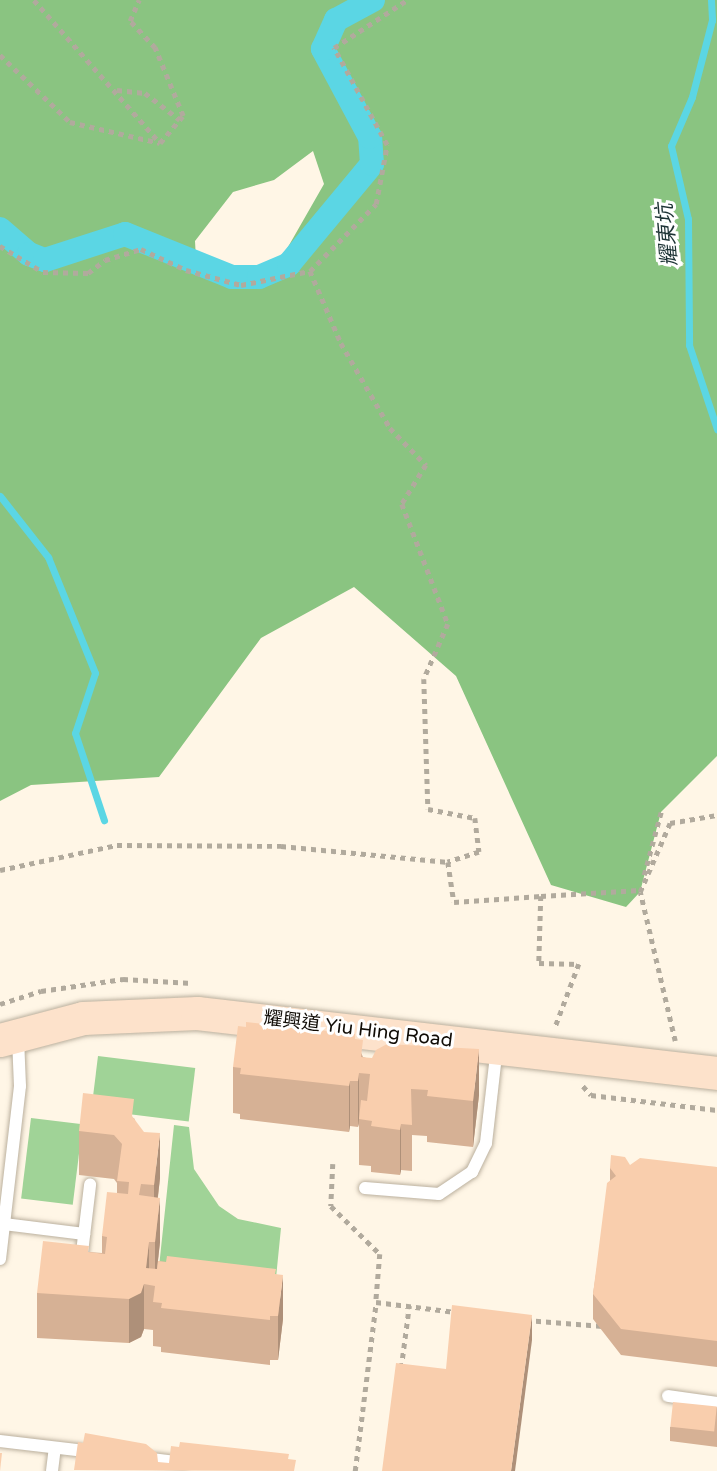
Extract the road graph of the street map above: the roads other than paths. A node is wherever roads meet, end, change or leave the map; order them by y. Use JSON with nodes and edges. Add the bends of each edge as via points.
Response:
{"nodes":[{"id":1,"x":8,"y":1037,"type":"edge"},
{"id":2,"x":497,"y":1047,"type":"junction"},
{"id":3,"x":717,"y":1073,"type":"edge"},
{"id":4,"x":90,"y":1185,"type":"dead end"},
{"id":5,"x":365,"y":1188,"type":"dead end"},
{"id":6,"x":4,"y":1224,"type":"junction"},
{"id":7,"x":84,"y":1234,"type":"junction"},
{"id":8,"x":0,"y":1259,"type":"edge"},
{"id":9,"x":79,"y":1276,"type":"edge"},
{"id":10,"x":668,"y":1396,"type":"dead end"},
{"id":11,"x":717,"y":1403,"type":"edge"},
{"id":12,"x":0,"y":1440,"type":"edge"},
{"id":13,"x":55,"y":1448,"type":"junction"},
{"id":14,"x":203,"y":1465,"type":"edge"},
{"id":15,"x":52,"y":1471,"type":"edge"}],
"edges":[{"from":1,"to":2,"type":"street","name":"耀興道 Yiu Hing Road","via":[[83,1018],[185,1013]]},
{"from":1,"to":6,"type":"lane","via":[[20,1086]]},
{"from":2,"to":3,"type":"street","name":"耀興道 Yiu Hing Road"},
{"from":2,"to":5,"type":"lane","via":[[486,1143],[472,1172],[439,1194]]},
{"from":4,"to":7,"type":"lane"},
{"from":6,"to":7,"type":"lane"},
{"from":6,"to":8,"type":"lane"},
{"from":7,"to":9,"type":"lane"},
{"from":10,"to":11,"type":"lane"},
{"from":12,"to":13,"type":"lane"},
{"from":13,"to":14,"type":"lane"},
{"from":13,"to":15,"type":"lane"}]}
